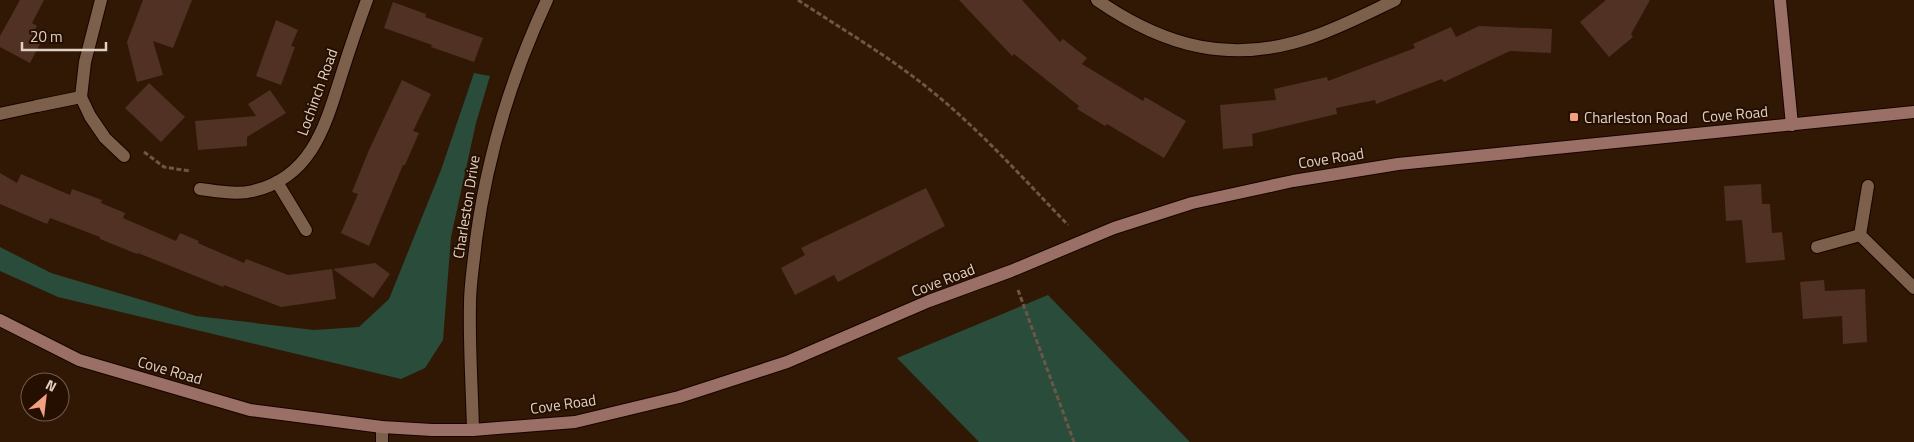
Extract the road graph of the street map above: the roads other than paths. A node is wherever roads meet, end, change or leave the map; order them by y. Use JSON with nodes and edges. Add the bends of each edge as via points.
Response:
{"nodes":[{"id":1,"x":101,"y":0,"type":"edge"},
{"id":2,"x":366,"y":0,"type":"edge"},
{"id":3,"x":547,"y":0,"type":"edge"},
{"id":4,"x":1097,"y":0,"type":"edge"},
{"id":5,"x":1395,"y":0,"type":"edge"},
{"id":6,"x":1780,"y":0,"type":"edge"},
{"id":7,"x":81,"y":97,"type":"junction"},
{"id":8,"x":1914,"y":112,"type":"edge"},
{"id":9,"x":0,"y":114,"type":"edge"},
{"id":10,"x":1792,"y":125,"type":"junction"},
{"id":11,"x":124,"y":156,"type":"dead end"},
{"id":12,"x":277,"y":182,"type":"junction"},
{"id":13,"x":1868,"y":186,"type":"dead end"},
{"id":14,"x":200,"y":189,"type":"dead end"},
{"id":15,"x":306,"y":230,"type":"dead end"},
{"id":16,"x":1860,"y":235,"type":"junction"},
{"id":17,"x":1817,"y":247,"type":"dead end"},
{"id":18,"x":1914,"y":288,"type":"edge"},
{"id":19,"x":0,"y":320,"type":"edge"},
{"id":20,"x":382,"y":427,"type":"junction"},
{"id":21,"x":473,"y":430,"type":"junction"},
{"id":22,"x":382,"y":442,"type":"edge"}],
"edges":[{"from":1,"to":7,"type":"street"},
{"from":2,"to":12,"type":"street","name":"Lochinch Road","via":[[328,119],[316,144],[298,168]]},
{"from":3,"to":21,"type":"street","name":"Charleston Drive","via":[[528,40],[507,99],[482,199],[470,303]]},
{"from":4,"to":5,"type":"street","via":[[1127,20],[1157,34],[1184,44],[1218,50],[1260,49],[1311,38]]},
{"from":6,"to":10,"type":"street"},
{"from":7,"to":9,"type":"street"},
{"from":7,"to":11,"type":"street","via":[[105,138]]},
{"from":8,"to":10,"type":"street","name":"Cove Road"},
{"from":10,"to":21,"type":"street","name":"Cove Road","via":[[1408,162],[1293,180],[1184,206],[1114,228],[929,301],[787,362],[679,397],[575,422]]},
{"from":12,"to":14,"type":"street","name":"Lochinch Road","via":[[253,191]]},
{"from":12,"to":15,"type":"street"},
{"from":13,"to":16,"type":"street"},
{"from":16,"to":17,"type":"street"},
{"from":16,"to":18,"type":"street"},
{"from":19,"to":20,"type":"street","name":"Cove Road","via":[[79,360],[250,410]]},
{"from":20,"to":21,"type":"street","name":"Cove Road"},
{"from":20,"to":22,"type":"street"}]}
